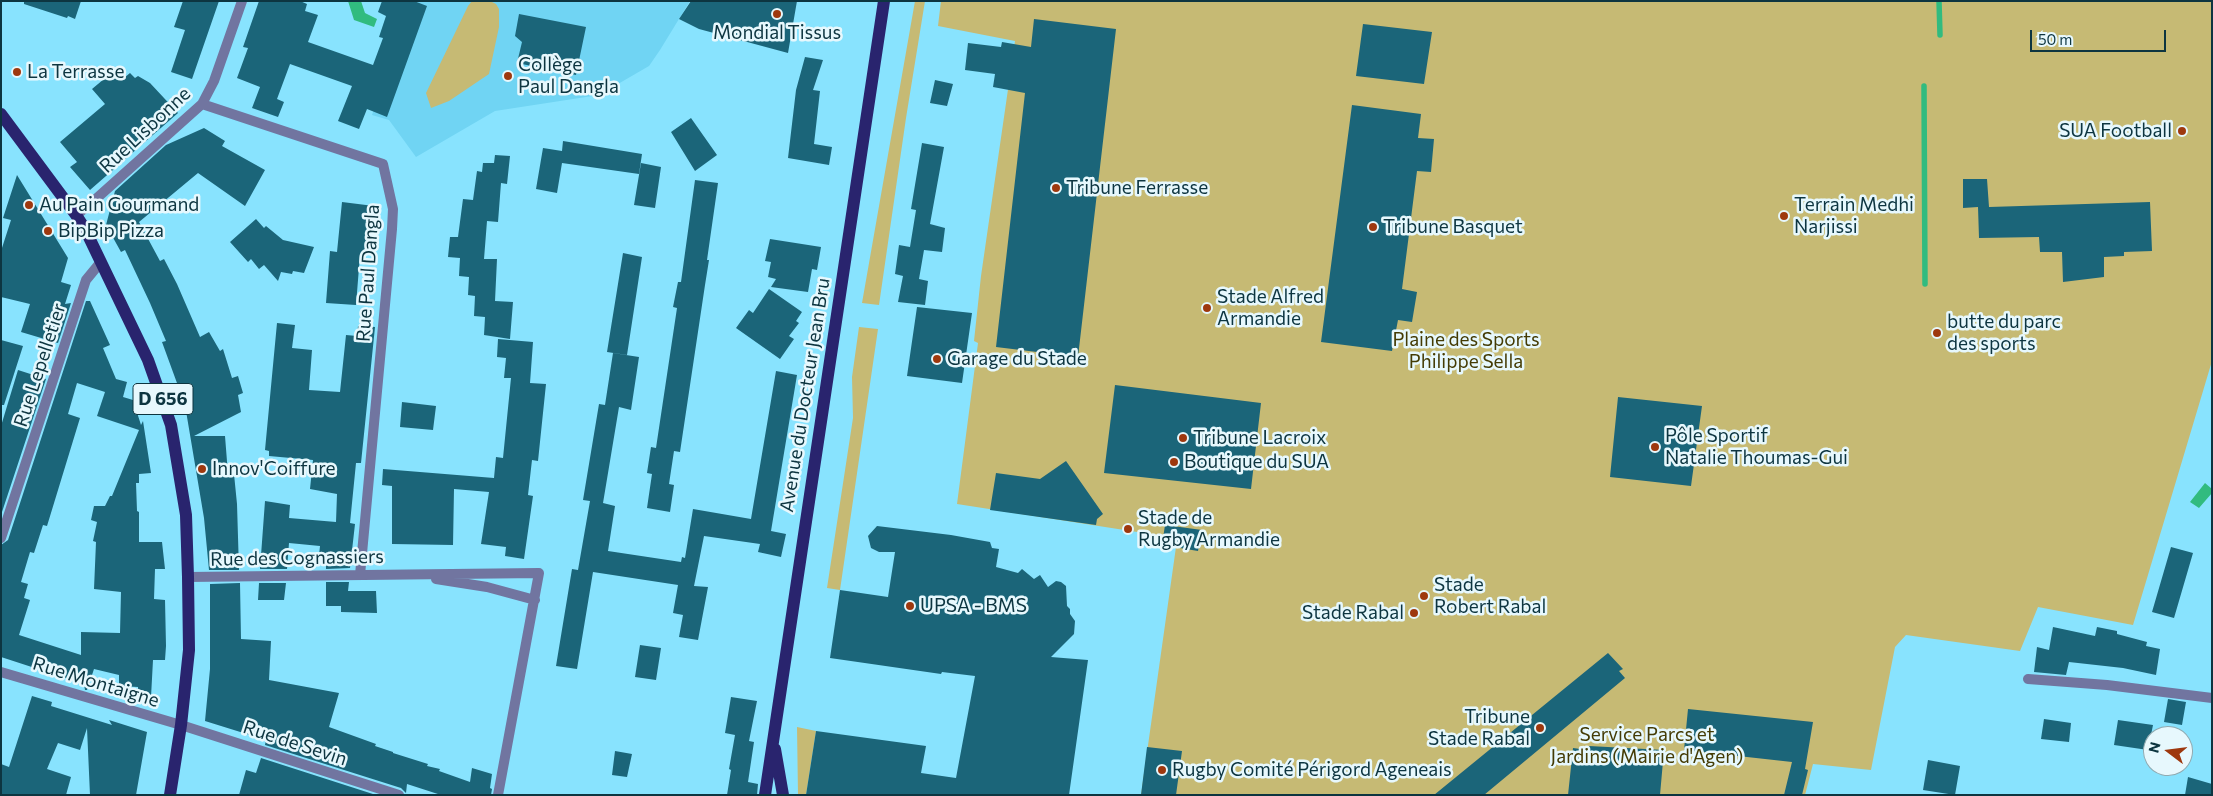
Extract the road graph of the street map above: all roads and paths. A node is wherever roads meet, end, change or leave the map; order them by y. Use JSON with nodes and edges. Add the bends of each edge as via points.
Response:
{"nodes":[{"id":1,"x":242,"y":1,"type":"edge"},
{"id":2,"x":884,"y":1,"type":"edge"},
{"id":3,"x":202,"y":104,"type":"junction"},
{"id":4,"x":1,"y":114,"type":"edge"},
{"id":5,"x":76,"y":215,"type":"junction"},
{"id":6,"x":100,"y":263,"type":"junction"},
{"id":7,"x":1,"y":538,"type":"edge"},
{"id":8,"x":360,"y":574,"type":"junction"},
{"id":9,"x":406,"y":574,"type":"junction"},
{"id":10,"x":188,"y":577,"type":"junction"},
{"id":11,"x":535,"y":600,"type":"junction"},
{"id":12,"x":1,"y":672,"type":"edge"},
{"id":13,"x":2028,"y":680,"type":"dead end"},
{"id":14,"x":2212,"y":698,"type":"edge"},
{"id":15,"x":182,"y":725,"type":"junction"},
{"id":16,"x":773,"y":739,"type":"junction"},
{"id":17,"x":170,"y":795,"type":"edge"},
{"id":18,"x":399,"y":795,"type":"edge"},
{"id":19,"x":498,"y":795,"type":"edge"},
{"id":20,"x":765,"y":795,"type":"edge"},
{"id":21,"x":783,"y":795,"type":"edge"}],
"edges":[{"from":1,"to":3,"type":"street","name":"Rue Lisbonne","via":[[214,81]]},
{"from":2,"to":16,"type":"main road","name":"Avenue du Docteur Jean Bru"},
{"from":3,"to":5,"type":"street","name":"Rue Lisbonne"},
{"from":3,"to":8,"type":"street","name":"Rue Paul Dangla","via":[[383,164],[393,209],[392,229]]},
{"from":4,"to":5,"type":"main road","number":"D 656"},
{"from":5,"to":6,"type":"main road","number":"D 656"},
{"from":6,"to":7,"type":"street","name":"Rue Lepelletier","via":[[86,280]]},
{"from":6,"to":10,"type":"main road","number":"D 656","via":[[148,360],[171,425],[186,516]]},
{"from":8,"to":9,"type":"street","name":"Rue des Cognassiers"},
{"from":8,"to":10,"type":"street","name":"Rue des Cognassiers"},
{"from":9,"to":11,"type":"street","via":[[487,587]]},
{"from":9,"to":11,"type":"street","via":[[539,573]]},
{"from":10,"to":15,"type":"main road","number":"D 656","via":[[189,650]]},
{"from":11,"to":19,"type":"street"},
{"from":12,"to":15,"type":"street","name":"Rue Montaigne"},
{"from":13,"to":14,"type":"street","via":[[2107,684]]},
{"from":15,"to":17,"type":"main road","number":"D 656"},
{"from":15,"to":18,"type":"street","name":"Rue de Sevin"},
{"from":16,"to":20,"type":"main road","name":"Avenue du Docteur Jean Bru"},
{"from":16,"to":21,"type":"main road"}]}
